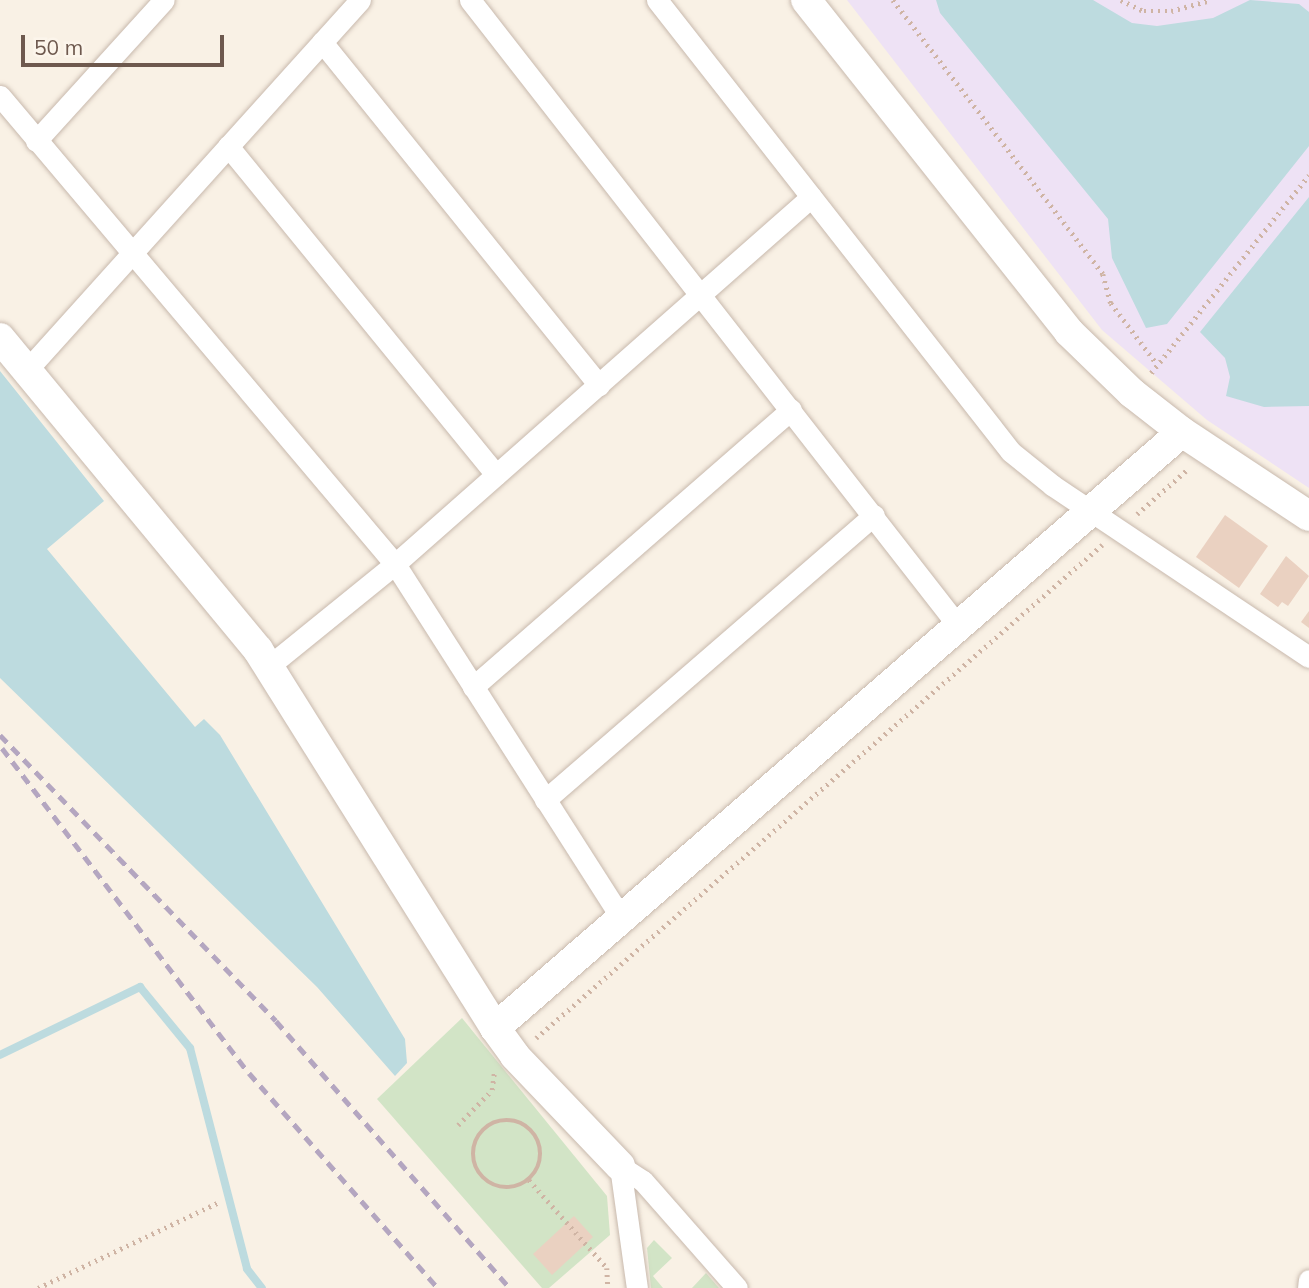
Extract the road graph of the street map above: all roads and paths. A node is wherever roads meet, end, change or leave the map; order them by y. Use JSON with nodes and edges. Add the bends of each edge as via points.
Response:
{"nodes":[{"id":1,"x":164,"y":0,"type":"edge"},
{"id":2,"x":360,"y":0,"type":"edge"},
{"id":3,"x":470,"y":0,"type":"edge"},
{"id":4,"x":657,"y":0,"type":"edge"},
{"id":5,"x":806,"y":0,"type":"edge"},
{"id":6,"x":893,"y":0,"type":"edge"},
{"id":7,"x":1121,"y":0,"type":"edge"},
{"id":8,"x":1211,"y":0,"type":"edge"},
{"id":9,"x":322,"y":42,"type":"junction"},
{"id":10,"x":0,"y":96,"type":"edge"},
{"id":11,"x":36,"y":141,"type":"junction"},
{"id":12,"x":228,"y":146,"type":"junction"},
{"id":13,"x":1309,"y":175,"type":"edge"},
{"id":14,"x":811,"y":197,"type":"junction"},
{"id":15,"x":131,"y":253,"type":"junction"},
{"id":16,"x":699,"y":292,"type":"junction"},
{"id":17,"x":0,"y":338,"type":"edge"},
{"id":18,"x":1157,"y":364,"type":"junction"},
{"id":19,"x":26,"y":371,"type":"junction"},
{"id":20,"x":1146,"y":379,"type":"dead end"},
{"id":21,"x":598,"y":385,"type":"junction"},
{"id":22,"x":791,"y":410,"type":"junction"},
{"id":23,"x":1182,"y":432,"type":"junction"},
{"id":24,"x":496,"y":475,"type":"junction"},
{"id":25,"x":1091,"y":511,"type":"junction"},
{"id":26,"x":874,"y":515,"type":"junction"},
{"id":27,"x":1309,"y":516,"type":"edge"},
{"id":28,"x":395,"y":564,"type":"junction"},
{"id":29,"x":958,"y":627,"type":"junction"},
{"id":30,"x":1309,"y":657,"type":"edge"},
{"id":31,"x":270,"y":666,"type":"junction"},
{"id":32,"x":473,"y":687,"type":"junction"},
{"id":33,"x":545,"y":800,"type":"junction"},
{"id":34,"x":622,"y":921,"type":"junction"},
{"id":35,"x":495,"y":1028,"type":"junction"},
{"id":36,"x":620,"y":1167,"type":"junction"},
{"id":37,"x":529,"y":1180,"type":"junction"},
{"id":38,"x":219,"y":1202,"type":"dead end"},
{"id":39,"x":1309,"y":1280,"type":"edge"},
{"id":40,"x":38,"y":1288,"type":"edge"},
{"id":41,"x":608,"y":1288,"type":"edge"},
{"id":42,"x":637,"y":1288,"type":"edge"},
{"id":43,"x":737,"y":1288,"type":"edge"},
{"id":44,"x":1308,"y":1288,"type":"edge"}],
"edges":[{"from":1,"to":11,"type":"street"},
{"from":2,"to":9,"type":"street"},
{"from":3,"to":16,"type":"street"},
{"from":4,"to":14,"type":"street"},
{"from":5,"to":23,"type":"street","via":[[1069,332],[1132,393]]},
{"from":6,"to":18,"type":"path","via":[[1103,274],[1111,303]]},
{"from":7,"to":8,"type":"path","via":[[1144,11],[1171,11]]},
{"from":9,"to":12,"type":"street"},
{"from":9,"to":21,"type":"street"},
{"from":10,"to":11,"type":"street"},
{"from":11,"to":15,"type":"street"},
{"from":12,"to":15,"type":"street"},
{"from":12,"to":24,"type":"street"},
{"from":13,"to":18,"type":"path"},
{"from":14,"to":16,"type":"street"},
{"from":14,"to":25,"type":"street","via":[[1011,453]]},
{"from":15,"to":19,"type":"street"},
{"from":15,"to":28,"type":"street"},
{"from":16,"to":21,"type":"street"},
{"from":16,"to":22,"type":"street"},
{"from":17,"to":19,"type":"street"},
{"from":18,"to":20,"type":"path"},
{"from":19,"to":31,"type":"street"},
{"from":21,"to":24,"type":"street"},
{"from":22,"to":26,"type":"street"},
{"from":22,"to":32,"type":"street"},
{"from":23,"to":25,"type":"street"},
{"from":23,"to":27,"type":"street"},
{"from":24,"to":28,"type":"street"},
{"from":25,"to":29,"type":"street"},
{"from":25,"to":30,"type":"street"},
{"from":26,"to":29,"type":"street"},
{"from":26,"to":33,"type":"street"},
{"from":28,"to":31,"type":"street"},
{"from":28,"to":32,"type":"street"},
{"from":29,"to":34,"type":"street"},
{"from":31,"to":35,"type":"street"},
{"from":32,"to":33,"type":"street"},
{"from":33,"to":34,"type":"street"},
{"from":34,"to":35,"type":"street"},
{"from":35,"to":36,"type":"street","via":[[515,1056]]},
{"from":36,"to":42,"type":"street"},
{"from":36,"to":43,"type":"street","via":[[643,1181]]},
{"from":37,"to":37,"type":"path","via":[[499,1188],[481,1176],[473,1157],[485,1128],[515,1121],[533,1131],[541,1151]]},
{"from":37,"to":41,"type":"path","via":[[607,1268]]},
{"from":38,"to":40,"type":"path"},
{"from":39,"to":44,"type":"street"}]}
